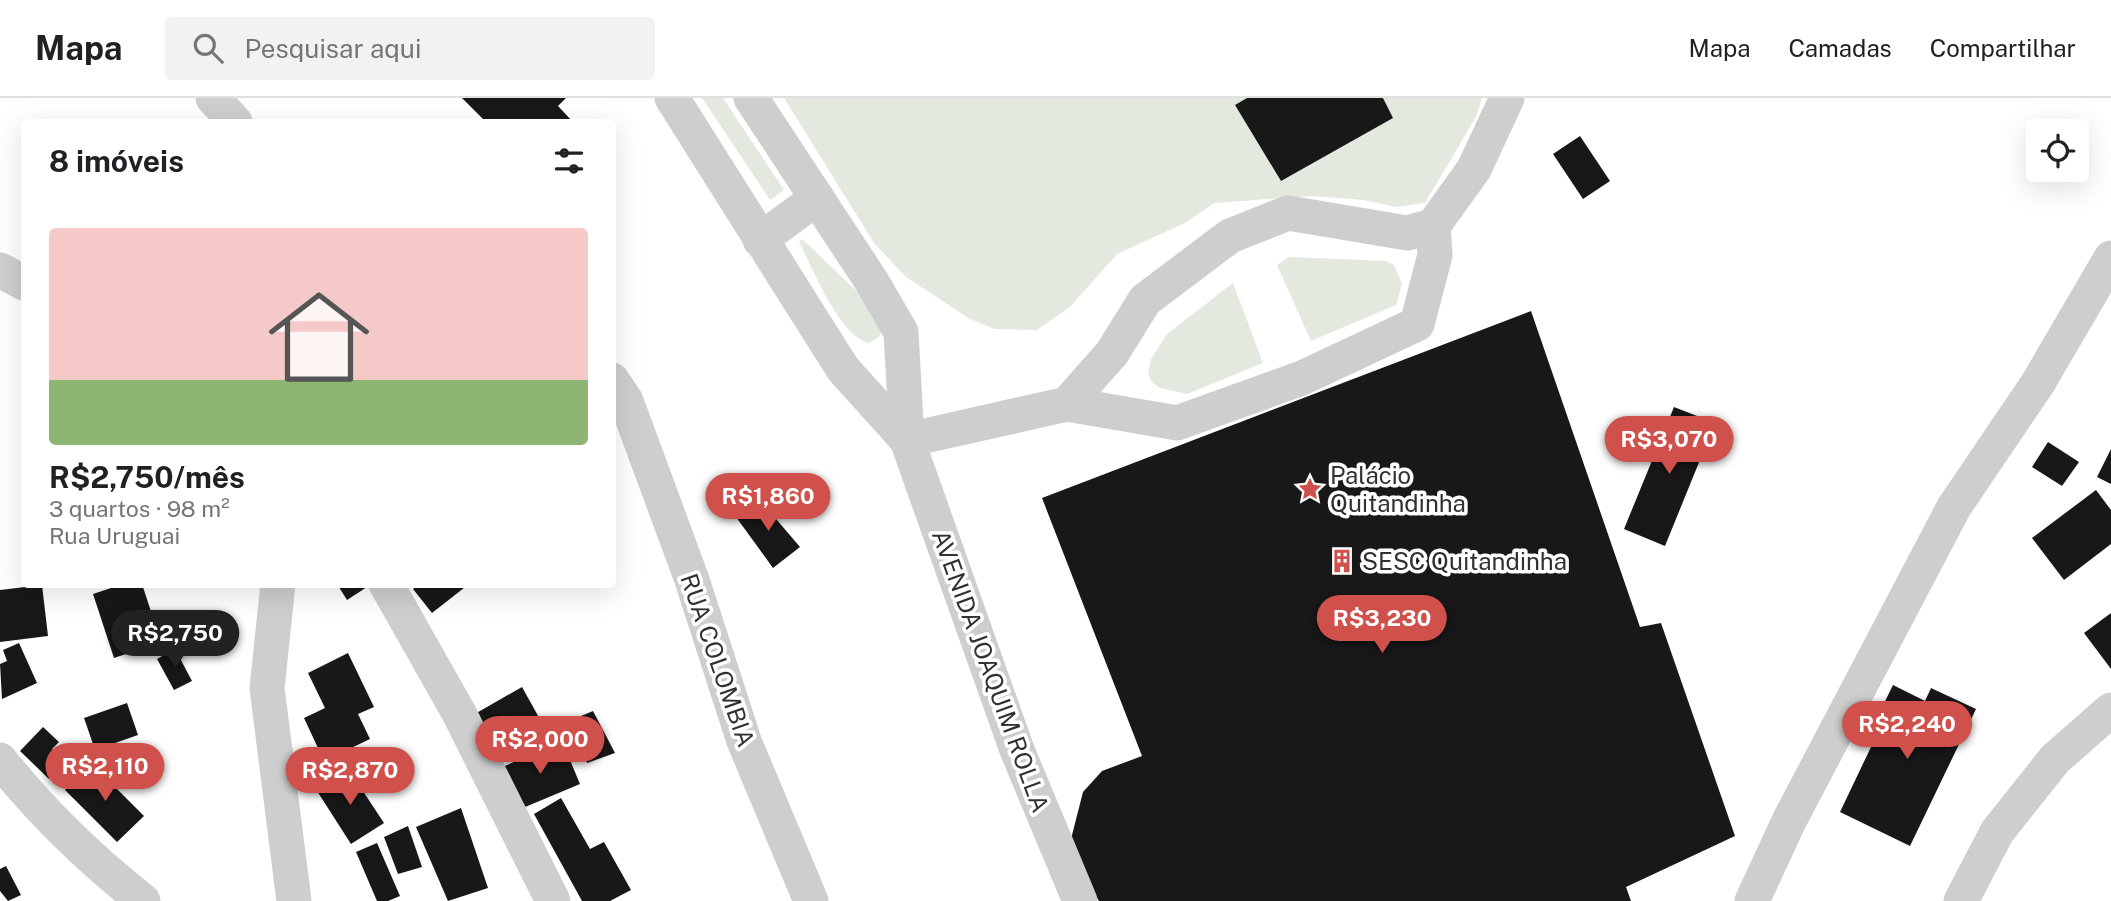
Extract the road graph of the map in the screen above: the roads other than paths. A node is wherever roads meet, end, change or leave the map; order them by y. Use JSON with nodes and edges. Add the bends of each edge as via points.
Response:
{"nodes":[{"id":1,"x":213,"y":98,"type":"edge"},
{"id":2,"x":672,"y":98,"type":"edge"},
{"id":3,"x":751,"y":98,"type":"edge"},
{"id":4,"x":1507,"y":98,"type":"edge"},
{"id":5,"x":232,"y":119,"type":"edge"},
{"id":6,"x":817,"y":198,"type":"junction"},
{"id":7,"x":1433,"y":226,"type":"junction"},
{"id":8,"x":760,"y":240,"type":"junction"},
{"id":9,"x":2111,"y":258,"type":"edge"},
{"id":10,"x":0,"y":270,"type":"edge"},
{"id":11,"x":21,"y":281,"type":"edge"},
{"id":12,"x":616,"y":386,"type":"edge"},
{"id":13,"x":1067,"y":404,"type":"junction"},
{"id":14,"x":907,"y":440,"type":"junction"},
{"id":15,"x":278,"y":588,"type":"edge"},
{"id":16,"x":388,"y":588,"type":"edge"},
{"id":17,"x":2111,"y":709,"type":"edge"},
{"id":18,"x":0,"y":760,"type":"edge"},
{"id":19,"x":143,"y":901,"type":"edge"},
{"id":20,"x":294,"y":901,"type":"edge"},
{"id":21,"x":552,"y":901,"type":"edge"},
{"id":22,"x":811,"y":901,"type":"edge"},
{"id":23,"x":1080,"y":901,"type":"edge"},
{"id":24,"x":1752,"y":901,"type":"edge"},
{"id":25,"x":1961,"y":901,"type":"edge"}],
"edges":[{"from":1,"to":5,"type":"street"},
{"from":2,"to":8,"type":"street","name":"AVENIDA JOAQUIM ROLLA"},
{"from":3,"to":6,"type":"street","name":"AVENIDA JOAQUIM ROLLA"},
{"from":4,"to":7,"type":"street","via":[[1474,169]]},
{"from":6,"to":8,"type":"street"},
{"from":6,"to":14,"type":"street","name":"AVENIDA JOAQUIM ROLLA","via":[[901,332]]},
{"from":7,"to":13,"type":"street","via":[[1407,233],[1288,213],[1230,236],[1145,300],[1112,353]]},
{"from":7,"to":13,"type":"street","via":[[1435,254],[1417,324],[1302,378],[1177,423]]},
{"from":8,"to":14,"type":"street","name":"AVENIDA JOAQUIM ROLLA","via":[[843,369]]},
{"from":9,"to":24,"type":"street","via":[[2038,383],[1954,507],[1789,821]]},
{"from":10,"to":11,"type":"street"},
{"from":12,"to":22,"type":"street","name":"RUA COLOMBIA","via":[[692,580],[744,741]]},
{"from":13,"to":14,"type":"street"},
{"from":14,"to":23,"type":"street","name":"AVENIDA JOAQUIM ROLLA","via":[[1017,750]]},
{"from":15,"to":20,"type":"street","via":[[267,688]]},
{"from":16,"to":21,"type":"street","via":[[459,713]]},
{"from":17,"to":25,"type":"street","via":[[2055,759],[1997,832]]},
{"from":18,"to":19,"type":"street","via":[[28,796],[95,863]]}]}
